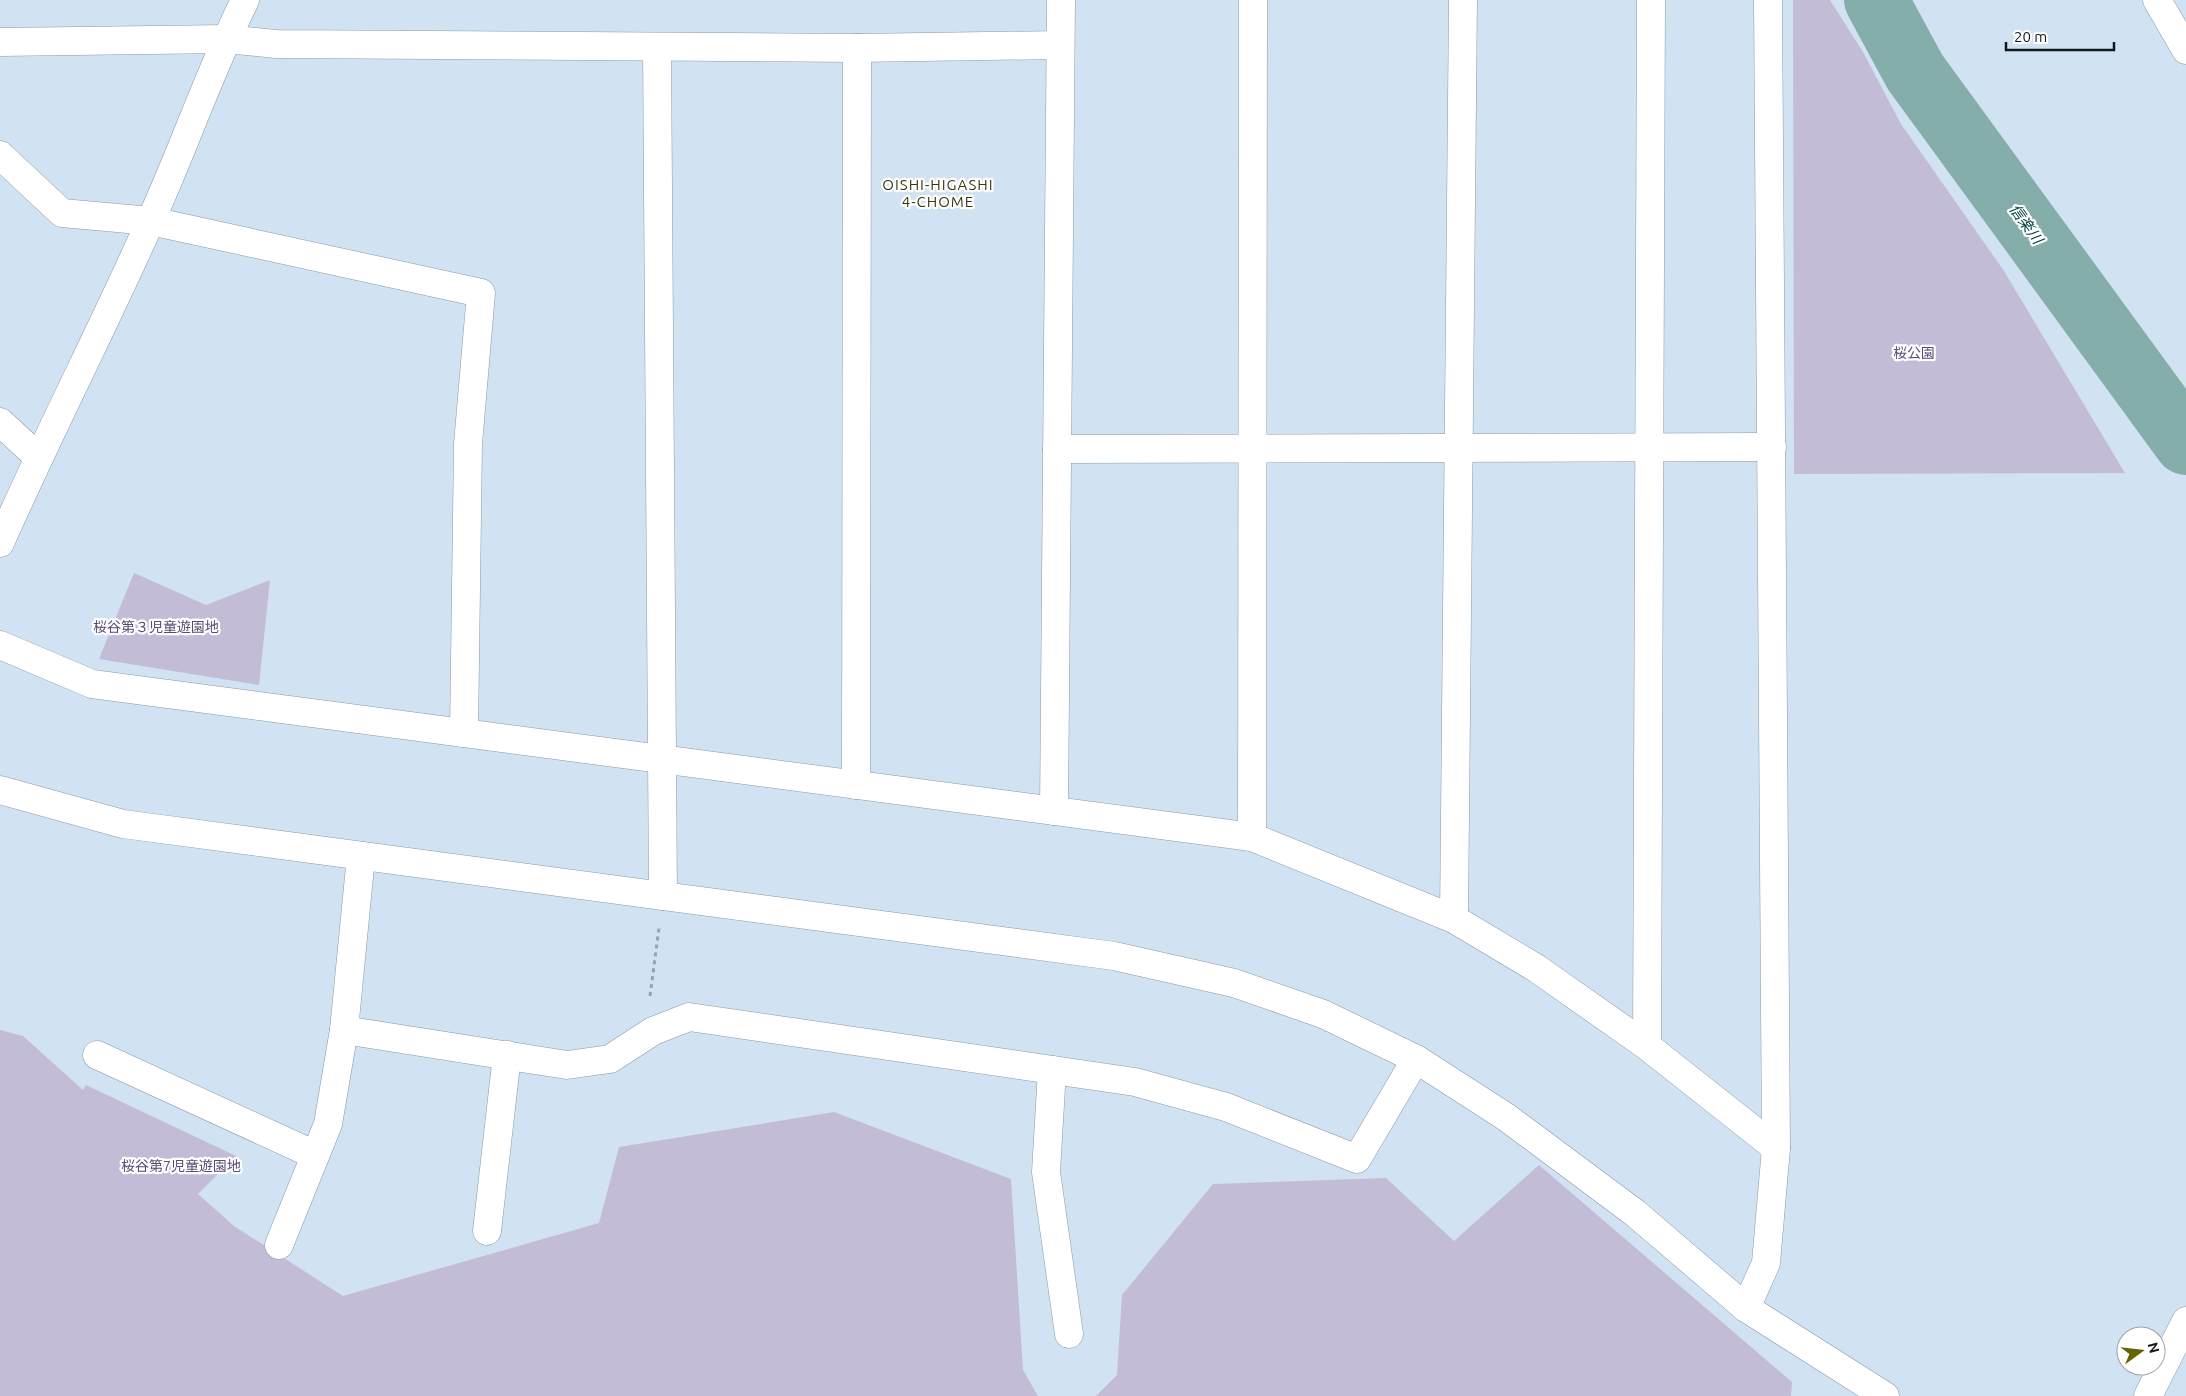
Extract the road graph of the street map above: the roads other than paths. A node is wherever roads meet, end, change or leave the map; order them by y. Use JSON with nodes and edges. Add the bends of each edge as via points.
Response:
{"nodes":[{"id":1,"x":245,"y":0,"type":"edge"},
{"id":2,"x":1061,"y":0,"type":"edge"},
{"id":3,"x":1253,"y":0,"type":"edge"},
{"id":4,"x":1463,"y":0,"type":"edge"},
{"id":5,"x":1651,"y":0,"type":"edge"},
{"id":6,"x":1768,"y":0,"type":"edge"},
{"id":7,"x":2156,"y":0,"type":"edge"},
{"id":8,"x":226,"y":39,"type":"junction"},
{"id":9,"x":0,"y":42,"type":"edge"},
{"id":10,"x":1060,"y":45,"type":"junction"},
{"id":11,"x":658,"y":46,"type":"junction"},
{"id":12,"x":857,"y":48,"type":"junction"},
{"id":13,"x":2186,"y":50,"type":"edge"},
{"id":14,"x":0,"y":155,"type":"edge"},
{"id":15,"x":151,"y":221,"type":"junction"},
{"id":16,"x":0,"y":422,"type":"edge"},
{"id":17,"x":1458,"y":448,"type":"junction"},
{"id":18,"x":1649,"y":448,"type":"junction"},
{"id":19,"x":1772,"y":448,"type":"junction"},
{"id":20,"x":1057,"y":449,"type":"junction"},
{"id":21,"x":1252,"y":449,"type":"junction"},
{"id":22,"x":38,"y":457,"type":"junction"},
{"id":23,"x":0,"y":543,"type":"edge"},
{"id":24,"x":0,"y":645,"type":"edge"},
{"id":25,"x":464,"y":733,"type":"junction"},
{"id":26,"x":661,"y":760,"type":"junction"},
{"id":27,"x":856,"y":784,"type":"junction"},
{"id":28,"x":0,"y":790,"type":"edge"},
{"id":29,"x":1054,"y":811,"type":"junction"},
{"id":30,"x":1252,"y":836,"type":"junction"},
{"id":31,"x":361,"y":856,"type":"junction"},
{"id":32,"x":662,"y":896,"type":"junction"},
{"id":33,"x":1454,"y":919,"type":"junction"},
{"id":34,"x":344,"y":1030,"type":"junction"},
{"id":35,"x":1647,"y":1046,"type":"junction"},
{"id":36,"x":97,"y":1055,"type":"dead end"},
{"id":37,"x":507,"y":1055,"type":"junction"},
{"id":38,"x":1416,"y":1059,"type":"junction"},
{"id":39,"x":1052,"y":1070,"type":"junction"},
{"id":40,"x":1776,"y":1148,"type":"junction"},
{"id":41,"x":315,"y":1155,"type":"junction"},
{"id":42,"x":487,"y":1231,"type":"dead end"},
{"id":43,"x":279,"y":1245,"type":"dead end"},
{"id":44,"x":1746,"y":1308,"type":"junction"},
{"id":45,"x":2186,"y":1321,"type":"edge"},
{"id":46,"x":1069,"y":1334,"type":"dead end"},
{"id":47,"x":1885,"y":1396,"type":"edge"},
{"id":48,"x":2148,"y":1396,"type":"edge"}],
"edges":[{"from":1,"to":8,"type":"main road"},
{"from":2,"to":10,"type":"main road"},
{"from":3,"to":21,"type":"main road"},
{"from":4,"to":17,"type":"main road"},
{"from":5,"to":18,"type":"main road"},
{"from":6,"to":19,"type":"main road"},
{"from":7,"to":13,"type":"main road"},
{"from":8,"to":9,"type":"main road"},
{"from":8,"to":11,"type":"main road","via":[[276,44]]},
{"from":8,"to":15,"type":"main road"},
{"from":10,"to":12,"type":"main road"},
{"from":10,"to":20,"type":"main road"},
{"from":11,"to":12,"type":"main road"},
{"from":11,"to":26,"type":"main road"},
{"from":12,"to":27,"type":"main road"},
{"from":14,"to":15,"type":"main road","via":[[62,213]]},
{"from":15,"to":22,"type":"main road"},
{"from":15,"to":25,"type":"main road","via":[[481,293],[468,444]]},
{"from":16,"to":22,"type":"main road"},
{"from":17,"to":18,"type":"main road"},
{"from":17,"to":21,"type":"main road"},
{"from":17,"to":33,"type":"main road"},
{"from":18,"to":19,"type":"main road"},
{"from":18,"to":35,"type":"main road"},
{"from":19,"to":40,"type":"main road"},
{"from":20,"to":21,"type":"main road"},
{"from":20,"to":29,"type":"main road"},
{"from":21,"to":30,"type":"main road"},
{"from":22,"to":23,"type":"main road"},
{"from":24,"to":25,"type":"main road","via":[[92,684]]},
{"from":25,"to":26,"type":"main road"},
{"from":26,"to":27,"type":"main road"},
{"from":26,"to":32,"type":"main road"},
{"from":27,"to":29,"type":"main road"},
{"from":28,"to":31,"type":"main road","via":[[123,824]]},
{"from":29,"to":30,"type":"main road"},
{"from":30,"to":33,"type":"main road"},
{"from":31,"to":32,"type":"main road"},
{"from":31,"to":34,"type":"main road"},
{"from":32,"to":38,"type":"main road","via":[[1123,958],[1234,983],[1323,1014]]},
{"from":33,"to":35,"type":"main road","via":[[1536,968]]},
{"from":34,"to":37,"type":"main road"},
{"from":34,"to":41,"type":"main road","via":[[328,1124]]},
{"from":35,"to":40,"type":"main road"},
{"from":36,"to":41,"type":"main road"},
{"from":37,"to":39,"type":"main road","via":[[567,1065],[610,1059],[646,1036],[689,1017]]},
{"from":37,"to":42,"type":"main road"},
{"from":38,"to":39,"type":"main road","via":[[1358,1159],[1226,1107],[1135,1082]]},
{"from":38,"to":44,"type":"main road","via":[[1506,1117],[1635,1213]]},
{"from":39,"to":46,"type":"main road","via":[[1046,1172]]},
{"from":40,"to":44,"type":"main road","via":[[1766,1263]]},
{"from":41,"to":43,"type":"main road"},
{"from":44,"to":47,"type":"main road"},
{"from":45,"to":48,"type":"main road"}]}
